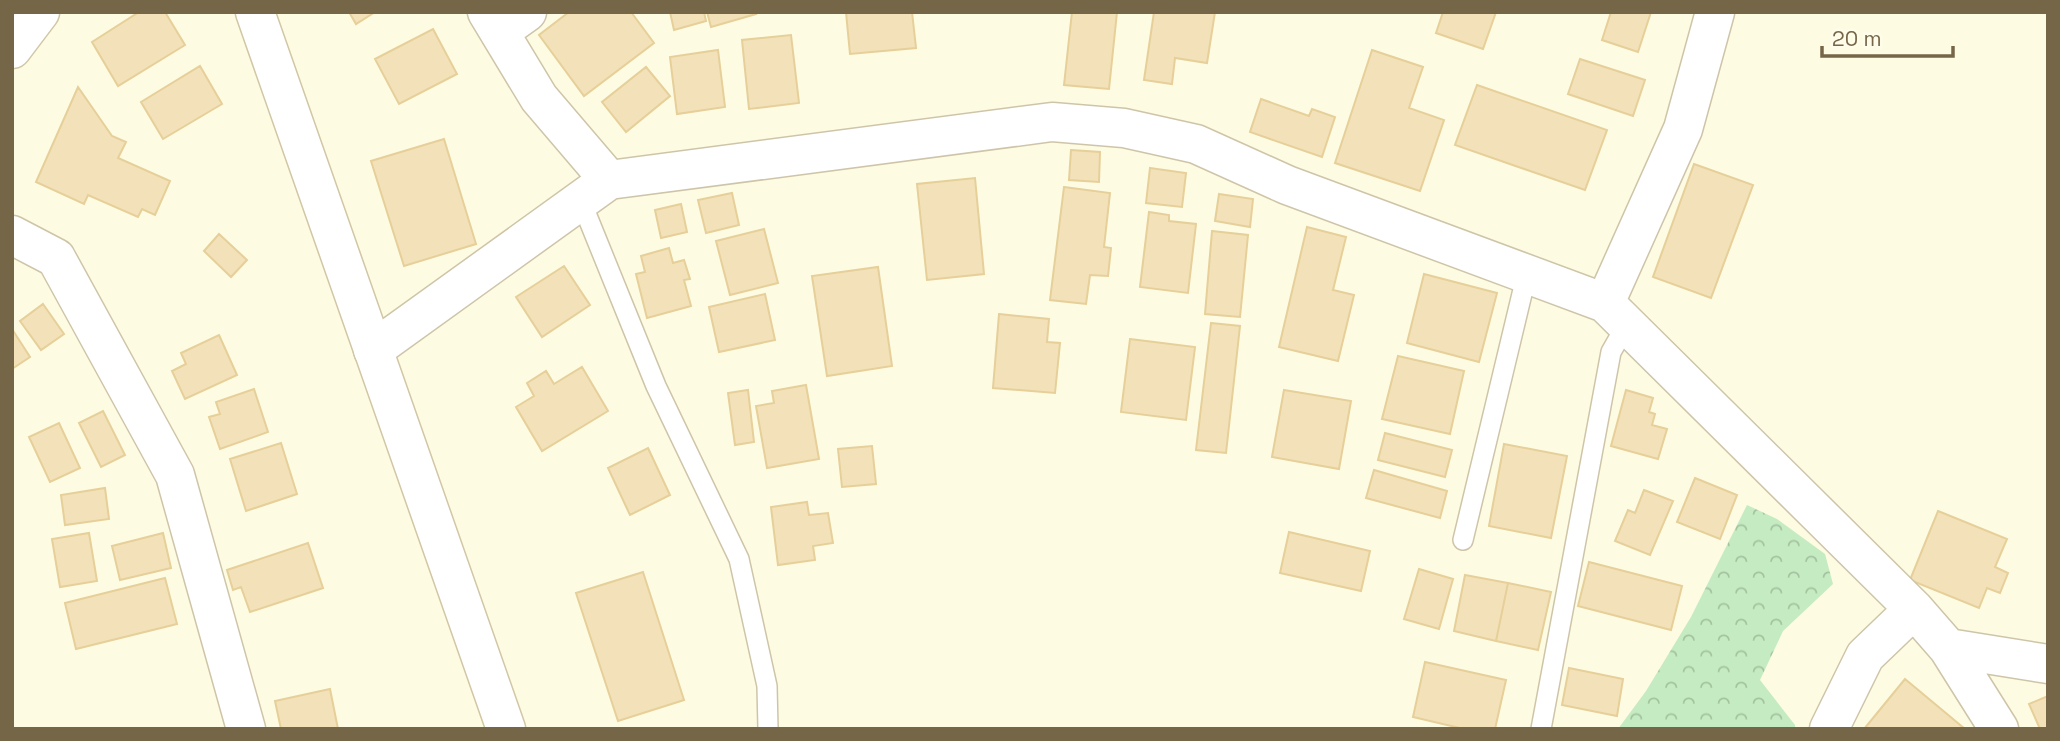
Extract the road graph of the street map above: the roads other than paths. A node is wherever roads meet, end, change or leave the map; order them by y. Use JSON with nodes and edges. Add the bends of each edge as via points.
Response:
{"nodes":[{"id":1,"x":40,"y":12,"type":"edge"},
{"id":2,"x":255,"y":12,"type":"edge"},
{"id":3,"x":1715,"y":12,"type":"edge"},
{"id":4,"x":505,"y":19,"type":"edge"},
{"id":5,"x":12,"y":49,"type":"edge"},
{"id":6,"x":595,"y":191,"type":"junction"},
{"id":7,"x":12,"y":235,"type":"edge"},
{"id":8,"x":1527,"y":274,"type":"junction"},
{"id":9,"x":1616,"y":314,"type":"junction"},
{"id":10,"x":373,"y":350,"type":"junction"},
{"id":11,"x":1463,"y":540,"type":"dead end"},
{"id":12,"x":1914,"y":610,"type":"junction"},
{"id":13,"x":1948,"y":648,"type":"junction"},
{"id":14,"x":2048,"y":664,"type":"edge"},
{"id":15,"x":246,"y":729,"type":"edge"},
{"id":16,"x":506,"y":729,"type":"edge"},
{"id":17,"x":768,"y":729,"type":"edge"},
{"id":18,"x":1541,"y":729,"type":"edge"},
{"id":19,"x":1829,"y":729,"type":"edge"},
{"id":20,"x":1999,"y":729,"type":"edge"}],
"edges":[{"from":1,"to":5,"type":"street"},
{"from":2,"to":10,"type":"street"},
{"from":3,"to":9,"type":"street","via":[[1683,129]]},
{"from":4,"to":6,"type":"street","via":[[539,98]]},
{"from":6,"to":8,"type":"street","via":[[1052,122],[1124,128],[1196,144],[1287,185]]},
{"from":6,"to":10,"type":"street"},
{"from":6,"to":17,"type":"lane","via":[[656,386],[738,559],[767,686]]},
{"from":7,"to":15,"type":"street","via":[[56,258],[175,475]]},
{"from":8,"to":9,"type":"street"},
{"from":8,"to":11,"type":"lane"},
{"from":9,"to":12,"type":"street"},
{"from":9,"to":18,"type":"lane"},
{"from":10,"to":16,"type":"street"},
{"from":12,"to":13,"type":"street"},
{"from":12,"to":19,"type":"street","via":[[1865,656]]},
{"from":13,"to":14,"type":"street"},
{"from":13,"to":20,"type":"street"}]}
